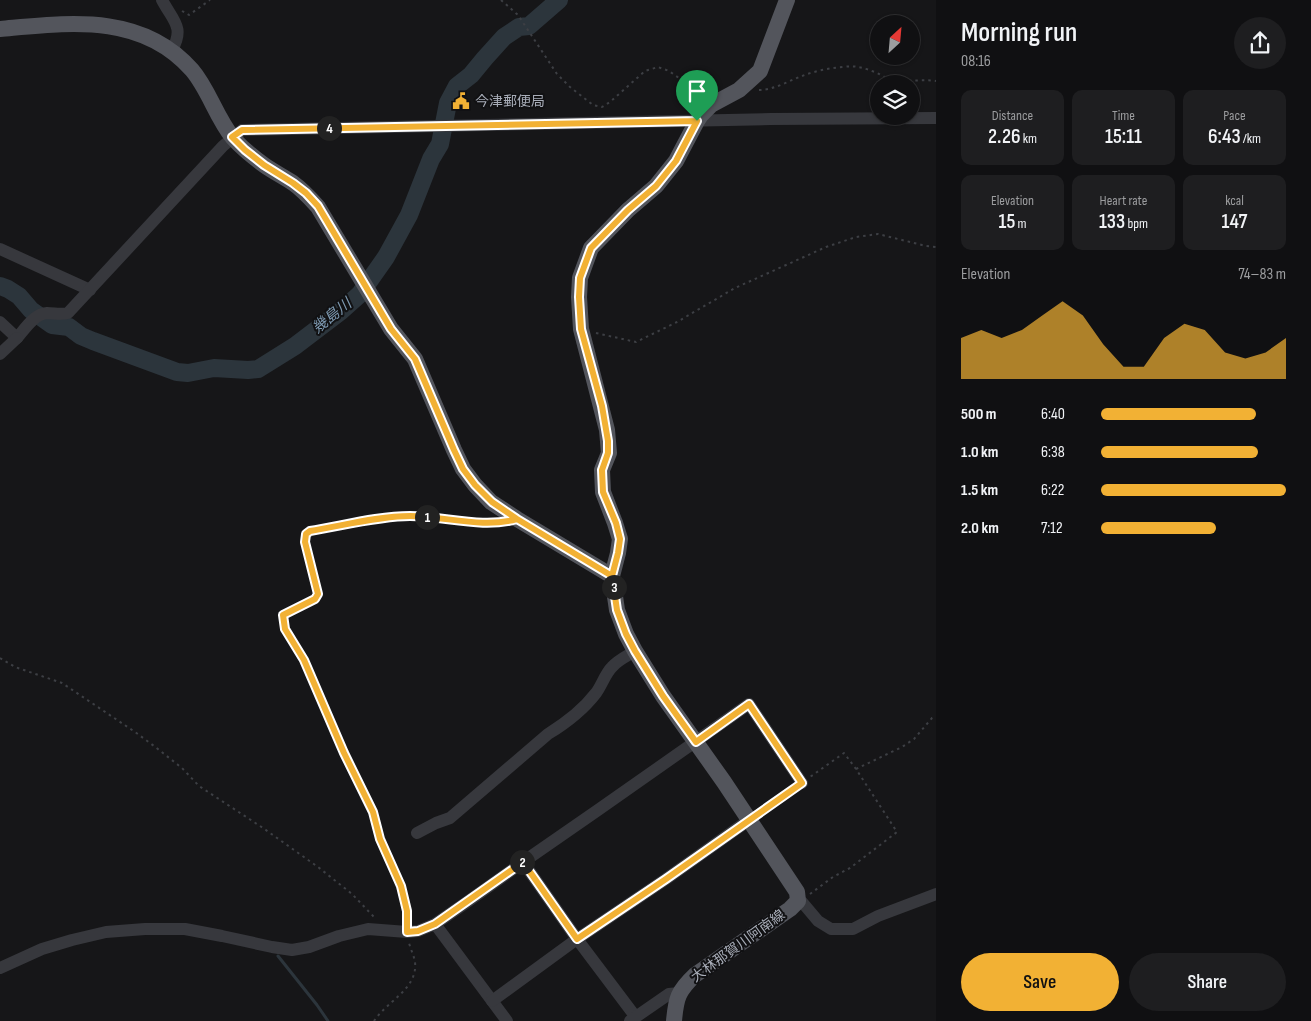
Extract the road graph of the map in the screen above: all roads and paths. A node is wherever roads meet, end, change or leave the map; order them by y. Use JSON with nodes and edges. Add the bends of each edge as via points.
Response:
{"nodes":[{"id":1,"x":210,"y":0,"type":"edge"},
{"id":2,"x":501,"y":0,"type":"edge"},
{"id":3,"x":787,"y":0,"type":"edge"},
{"id":4,"x":164,"y":4,"type":"edge"},
{"id":5,"x":0,"y":29,"type":"edge"},
{"id":6,"x":172,"y":50,"type":"junction"},
{"id":7,"x":936,"y":81,"type":"edge"},
{"id":8,"x":739,"y":90,"type":"junction"},
{"id":9,"x":711,"y":105,"type":"junction"},
{"id":10,"x":936,"y":118,"type":"edge"},
{"id":11,"x":697,"y":121,"type":"junction"},
{"id":12,"x":232,"y":137,"type":"junction"},
{"id":13,"x":936,"y":247,"type":"edge"},
{"id":14,"x":0,"y":249,"type":"edge"},
{"id":15,"x":90,"y":290,"type":"junction"},
{"id":16,"x":0,"y":322,"type":"edge"},
{"id":17,"x":581,"y":329,"type":"junction"},
{"id":18,"x":17,"y":338,"type":"junction"},
{"id":19,"x":0,"y":354,"type":"edge"},
{"id":20,"x":517,"y":519,"type":"junction"},
{"id":21,"x":612,"y":576,"type":"junction"},
{"id":22,"x":635,"y":651,"type":"junction"},
{"id":23,"x":0,"y":658,"type":"edge"},
{"id":24,"x":936,"y":716,"type":"edge"},
{"id":25,"x":696,"y":742,"type":"junction"},
{"id":26,"x":856,"y":769,"type":"junction"},
{"id":27,"x":802,"y":783,"type":"junction"},
{"id":28,"x":749,"y":820,"type":"junction"},
{"id":29,"x":418,"y":833,"type":"dead end"},
{"id":30,"x":523,"y":862,"type":"junction"},
{"id":31,"x":936,"y":894,"type":"edge"},
{"id":32,"x":800,"y":901,"type":"junction"},
{"id":33,"x":435,"y":924,"type":"junction"},
{"id":34,"x":386,"y":929,"type":"junction"},
{"id":35,"x":407,"y":932,"type":"junction"},
{"id":36,"x":577,"y":939,"type":"junction"},
{"id":37,"x":0,"y":968,"type":"edge"},
{"id":38,"x":679,"y":993,"type":"junction"},
{"id":39,"x":492,"y":1001,"type":"junction"},
{"id":40,"x":632,"y":1019,"type":"edge"},
{"id":41,"x":374,"y":1021,"type":"edge"},
{"id":42,"x":507,"y":1021,"type":"edge"},
{"id":43,"x":674,"y":1021,"type":"edge"}],
"edges":[{"from":1,"to":4,"type":"path","via":[[189,15]]},
{"from":2,"to":9,"type":"path","via":[[518,15],[557,74],[593,105],[602,107],[645,71],[658,67],[679,77],[706,97]]},
{"from":3,"to":8,"type":"main road","via":[[760,71]]},
{"from":4,"to":6,"type":"street","via":[[176,22],[178,35]]},
{"from":5,"to":6,"type":"main road","via":[[88,24],[122,28],[140,33]]},
{"from":6,"to":12,"type":"main road","via":[[204,86]]},
{"from":7,"to":8,"type":"path","via":[[892,80],[859,66],[815,71],[763,90]]},
{"from":8,"to":9,"type":"main road"},
{"from":9,"to":11,"type":"main road"},
{"from":10,"to":11,"type":"street"},
{"from":11,"to":12,"type":"street","via":[[242,130]]},
{"from":11,"to":17,"type":"main road","via":[[676,161],[656,186],[591,248],[580,278]]},
{"from":12,"to":15,"type":"street"},
{"from":12,"to":20,"type":"main road","via":[[264,165],[306,193],[318,206],[391,329],[415,359],[463,469],[492,502]]},
{"from":13,"to":17,"type":"path","via":[[878,234],[856,237],[735,288],[678,322],[636,342]]},
{"from":14,"to":15,"type":"street"},
{"from":15,"to":18,"type":"street","via":[[68,313],[43,314]]},
{"from":16,"to":18,"type":"street"},
{"from":17,"to":21,"type":"main road","via":[[608,435],[608,453],[602,470],[603,492],[620,539]]},
{"from":18,"to":19,"type":"street"},
{"from":20,"to":21,"type":"main road"},
{"from":20,"to":35,"type":"path","via":[[492,523],[410,516],[310,531],[305,542],[318,594],[315,599],[283,615],[285,629],[304,660],[373,812],[380,839],[401,886],[407,911]]},
{"from":21,"to":22,"type":"main road","name":"大林那賀川阿南線","via":[[617,610]]},
{"from":22,"to":25,"type":"main road","name":"大林那賀川阿南線"},
{"from":22,"to":29,"type":"street","via":[[613,666],[588,702],[566,723],[548,734],[450,818]]},
{"from":23,"to":34,"type":"path","via":[[15,667],[62,683],[148,741],[199,786],[318,867],[352,894]]},
{"from":24,"to":26,"type":"path","via":[[902,748]]},
{"from":25,"to":27,"type":"street","via":[[749,704]]},
{"from":25,"to":28,"type":"main road","name":"大林那賀川阿南線"},
{"from":25,"to":30,"type":"street"},
{"from":26,"to":27,"type":"path","via":[[844,754]]},
{"from":26,"to":32,"type":"path","via":[[897,832]]},
{"from":27,"to":28,"type":"path"},
{"from":28,"to":32,"type":"main road","name":"大林那賀川阿南線"},
{"from":28,"to":36,"type":"street"},
{"from":30,"to":33,"type":"street"},
{"from":30,"to":36,"type":"street"},
{"from":31,"to":32,"type":"street","via":[[853,929],[831,929],[818,921]]},
{"from":32,"to":38,"type":"main road","name":"大林那賀川阿南線","via":[[695,975]]},
{"from":33,"to":35,"type":"street"},
{"from":33,"to":39,"type":"street"},
{"from":34,"to":35,"type":"street"},
{"from":34,"to":37,"type":"street","via":[[368,928],[309,948],[292,950],[185,929],[106,932],[42,949]]},
{"from":35,"to":41,"type":"path","via":[[415,972],[410,984]]},
{"from":36,"to":39,"type":"street"},
{"from":36,"to":40,"type":"street"},
{"from":38,"to":40,"type":"street","via":[[669,994]]},
{"from":38,"to":43,"type":"main road","name":"大林那賀川阿南線"},
{"from":39,"to":42,"type":"street"}]}
